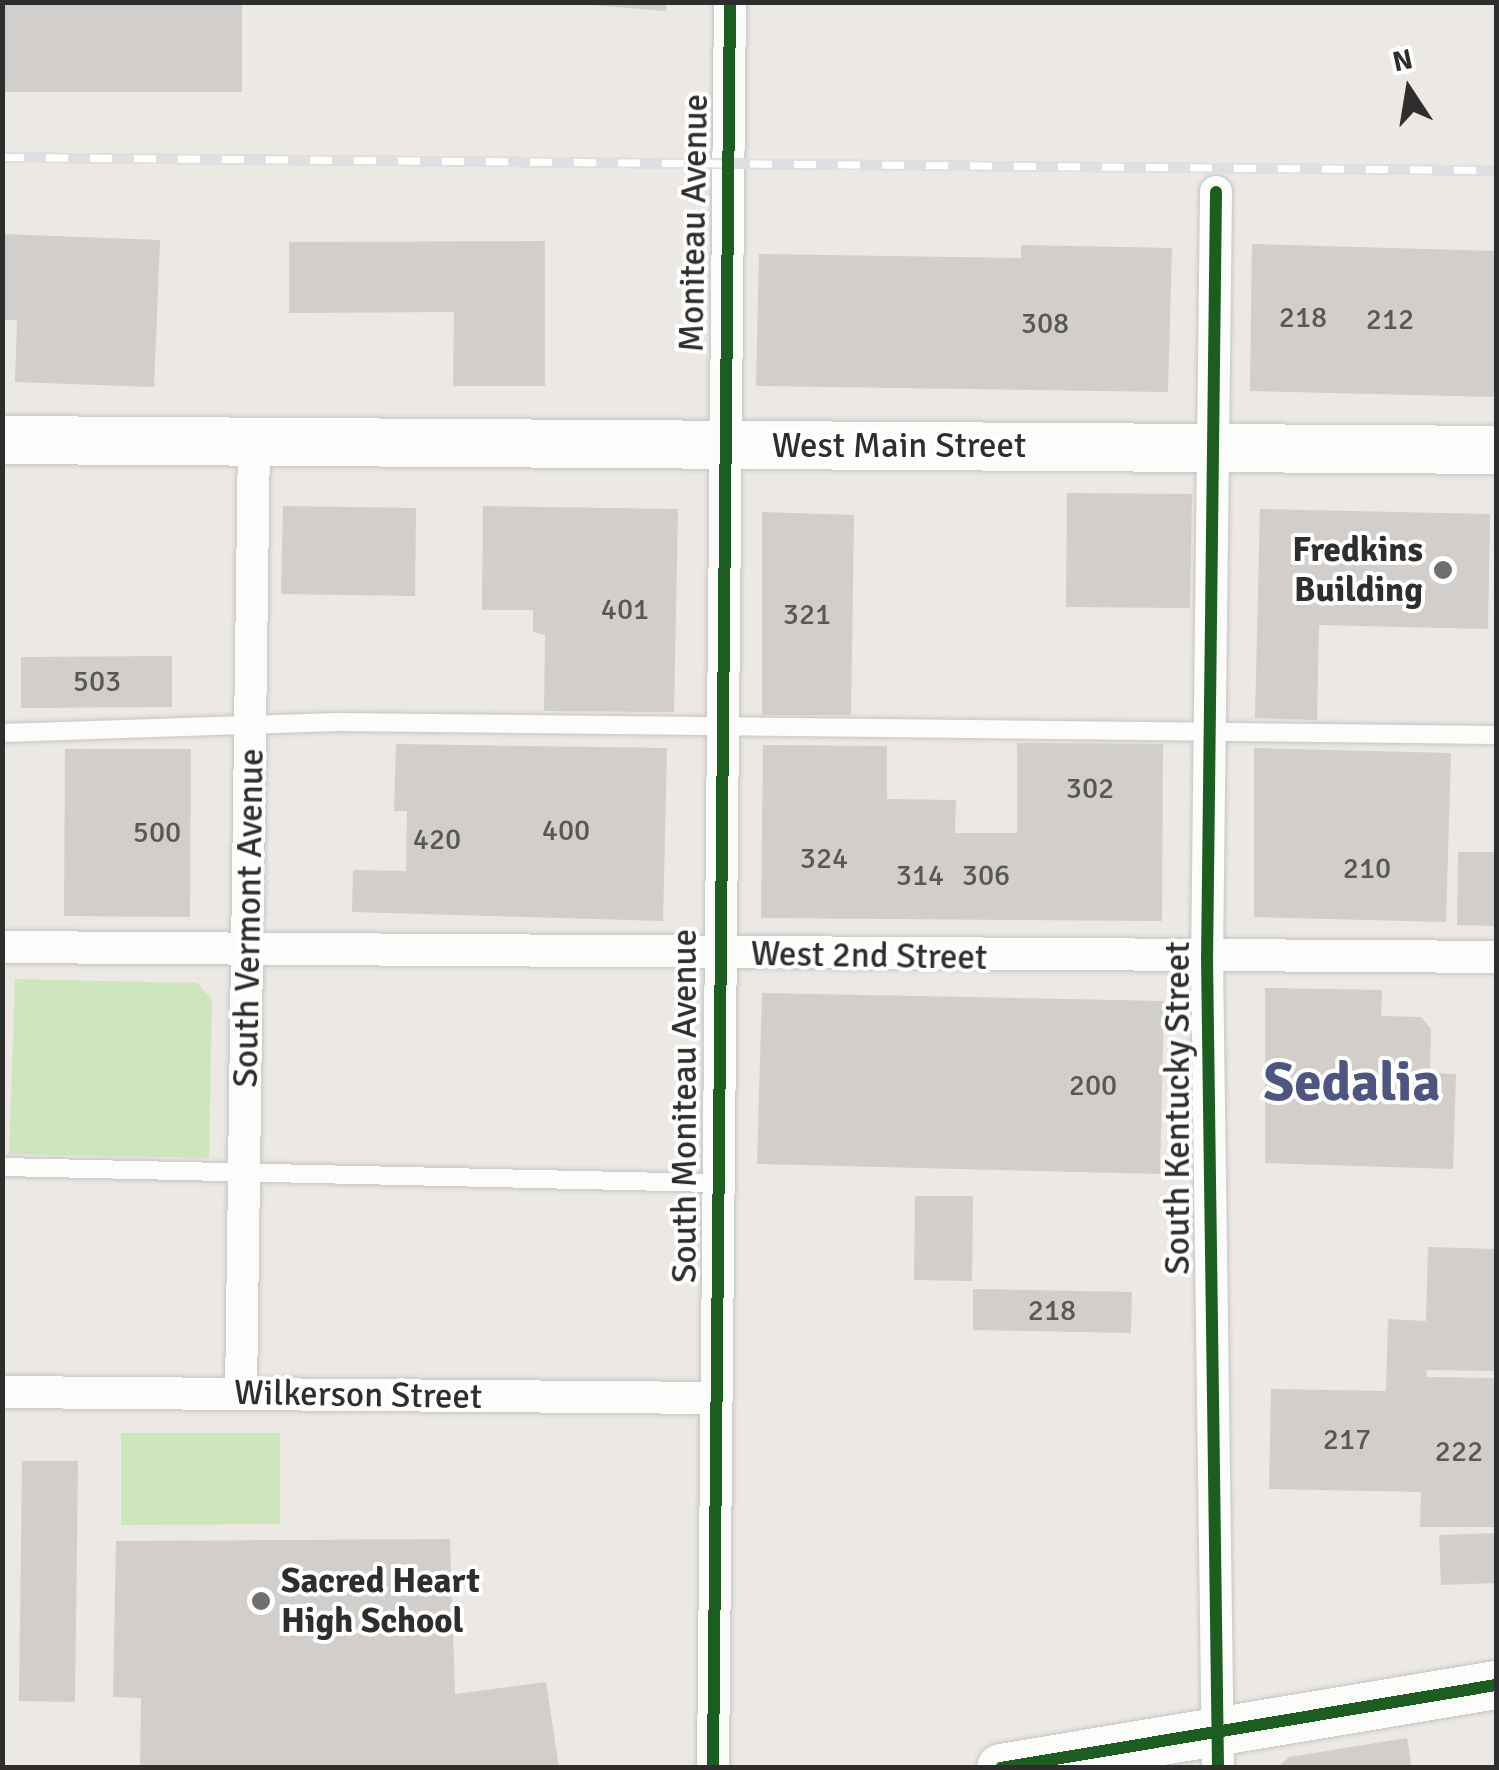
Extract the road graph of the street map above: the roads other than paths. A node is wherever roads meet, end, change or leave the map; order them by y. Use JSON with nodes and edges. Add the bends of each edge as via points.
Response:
{"nodes":[{"id":1,"x":730,"y":2,"type":"edge"},
{"id":2,"x":1216,"y":192,"type":"dead end"},
{"id":3,"x":2,"y":440,"type":"edge"},
{"id":4,"x":254,"y":442,"type":"junction"},
{"id":5,"x":720,"y":446,"type":"junction"},
{"id":6,"x":1213,"y":448,"type":"junction"},
{"id":7,"x":1496,"y":450,"type":"edge"},
{"id":8,"x":718,"y":726,"type":"junction"},
{"id":9,"x":252,"y":727,"type":"junction"},
{"id":10,"x":1209,"y":732,"type":"junction"},
{"id":11,"x":2,"y":733,"type":"edge"},
{"id":12,"x":1496,"y":735,"type":"edge"},
{"id":13,"x":2,"y":947,"type":"edge"},
{"id":14,"x":249,"y":948,"type":"junction"},
{"id":15,"x":716,"y":954,"type":"junction"},
{"id":16,"x":1496,"y":956,"type":"edge"},
{"id":17,"x":1206,"y":958,"type":"junction"},
{"id":18,"x":2,"y":1167,"type":"edge"},
{"id":19,"x":245,"y":1170,"type":"junction"},
{"id":20,"x":714,"y":1183,"type":"junction"},
{"id":21,"x":2,"y":1392,"type":"edge"},
{"id":22,"x":241,"y":1394,"type":"junction"},
{"id":23,"x":713,"y":1398,"type":"junction"},
{"id":24,"x":1496,"y":1685,"type":"edge"},
{"id":25,"x":1216,"y":1750,"type":"edge"},
{"id":26,"x":713,"y":1768,"type":"edge"},
{"id":27,"x":1001,"y":1768,"type":"edge"}],
"edges":[{"from":1,"to":5,"type":"street","name":"Moniteau Avenue"},
{"from":2,"to":6,"type":"street","name":"South Kentucky Street"},
{"from":3,"to":4,"type":"main road","name":"West Main Street"},
{"from":4,"to":5,"type":"main road","name":"West Main Street"},
{"from":4,"to":9,"type":"street","name":"South Vermont Avenue"},
{"from":5,"to":6,"type":"main road","name":"West Main Street"},
{"from":5,"to":8,"type":"street","name":"South Moniteau Avenue"},
{"from":6,"to":7,"type":"main road","name":"West Main Street"},
{"from":6,"to":10,"type":"street","name":"South Kentucky Street"},
{"from":8,"to":9,"type":"lane"},
{"from":8,"to":10,"type":"lane"},
{"from":8,"to":15,"type":"street","name":"South Moniteau Avenue"},
{"from":9,"to":11,"type":"lane"},
{"from":9,"to":14,"type":"street","name":"South Vermont Avenue"},
{"from":10,"to":12,"type":"lane"},
{"from":10,"to":17,"type":"street","name":"South Kentucky Street"},
{"from":13,"to":14,"type":"street","name":"West 2nd Street"},
{"from":14,"to":15,"type":"street","name":"West 2nd Street"},
{"from":14,"to":19,"type":"street","name":"South Vermont Avenue"},
{"from":15,"to":17,"type":"street","name":"West 2nd Street"},
{"from":15,"to":20,"type":"street","name":"South Moniteau Avenue"},
{"from":16,"to":17,"type":"street","name":"West 2nd Street"},
{"from":17,"to":25,"type":"street","name":"South Kentucky Street"},
{"from":18,"to":19,"type":"lane"},
{"from":19,"to":20,"type":"lane"},
{"from":19,"to":22,"type":"street","name":"South Vermont Avenue"},
{"from":20,"to":23,"type":"street","name":"South Moniteau Avenue"},
{"from":21,"to":22,"type":"street","name":"Wilkerson Street"},
{"from":22,"to":23,"type":"street","name":"Wilkerson Street"},
{"from":23,"to":26,"type":"street","name":"South Moniteau Avenue"},
{"from":24,"to":25,"type":"main road"},
{"from":25,"to":27,"type":"main road"}]}
